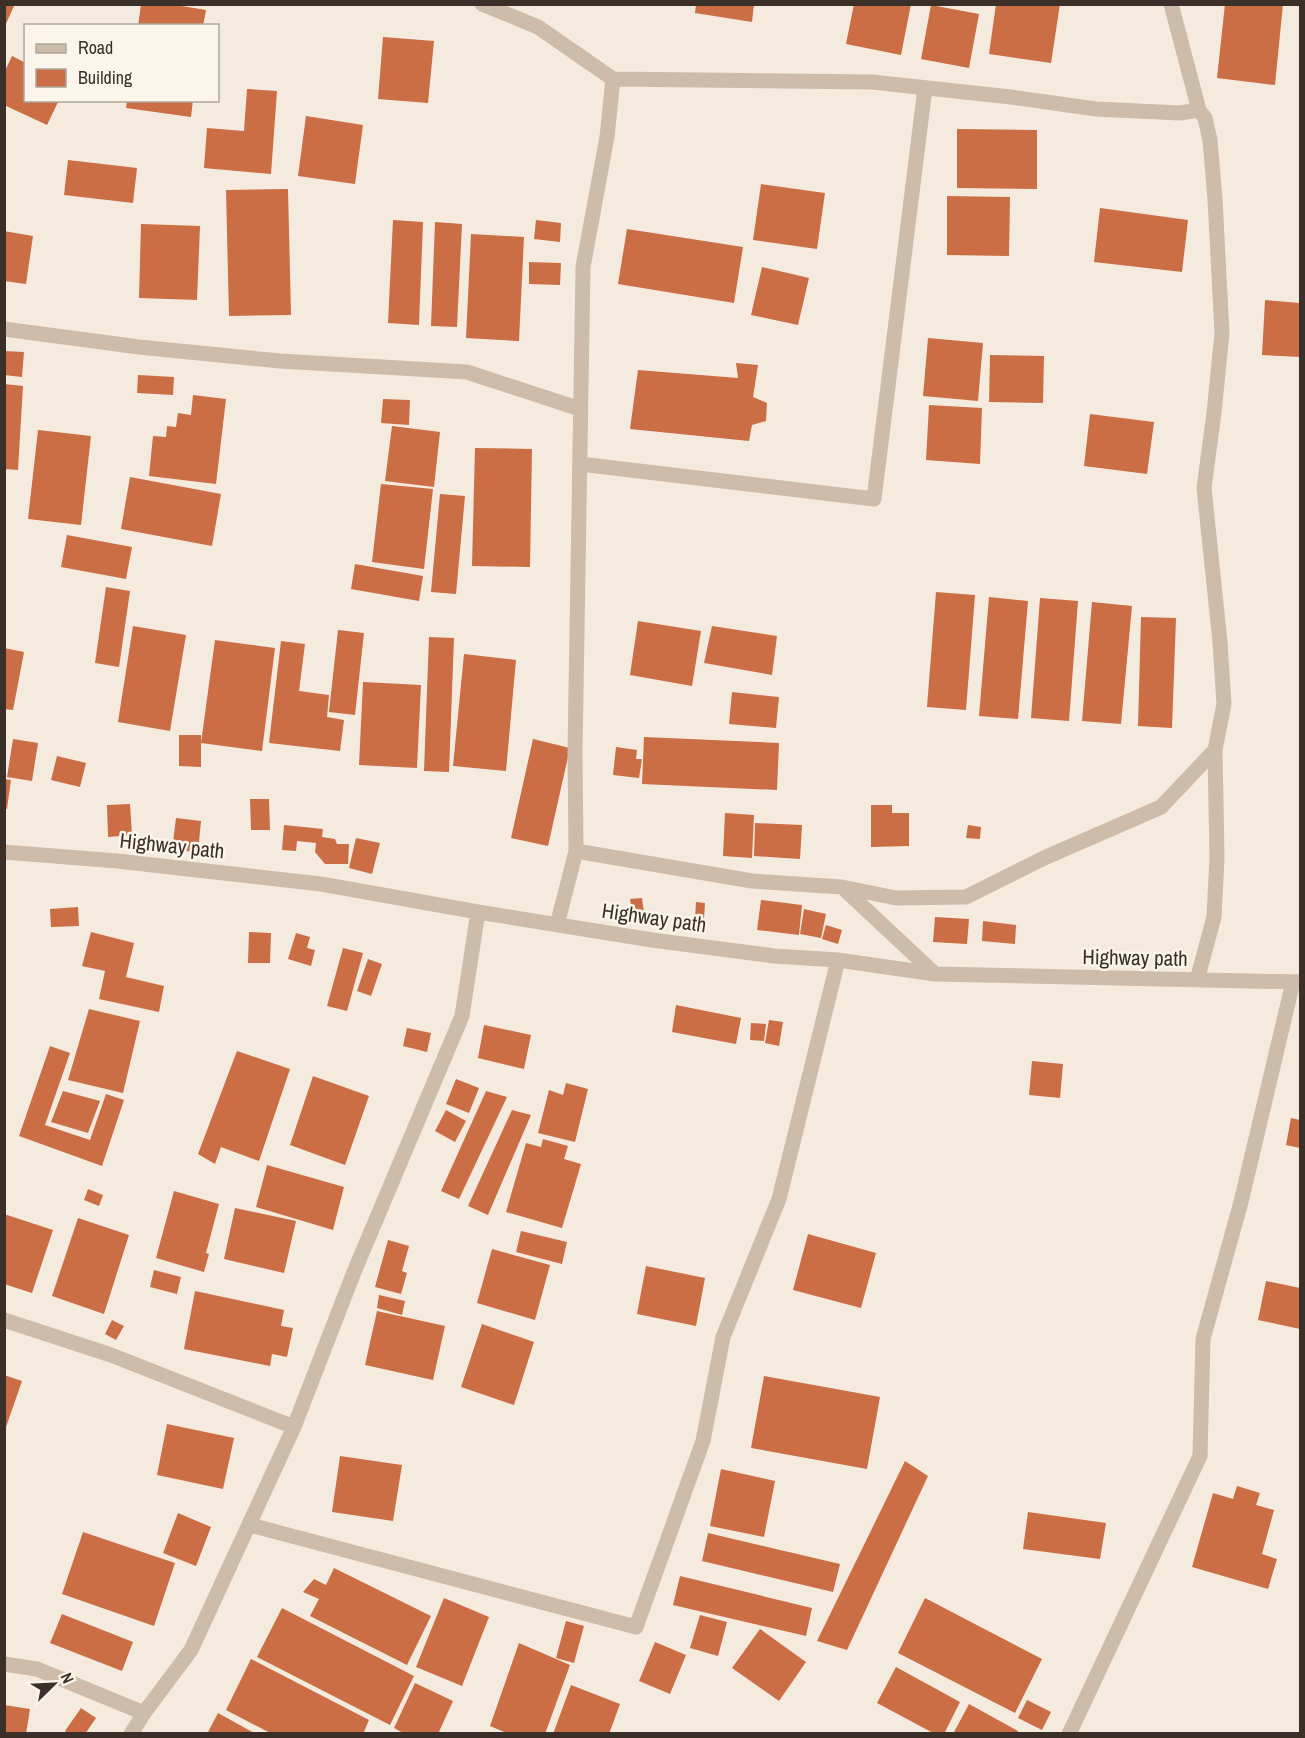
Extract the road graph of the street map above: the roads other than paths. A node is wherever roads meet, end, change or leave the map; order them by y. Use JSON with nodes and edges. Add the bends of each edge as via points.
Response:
{"nodes":[{"id":1,"x":482,"y":4,"type":"edge"},
{"id":2,"x":1171,"y":4,"type":"edge"},
{"id":3,"x":613,"y":79,"type":"junction"},
{"id":4,"x":925,"y":88,"type":"junction"},
{"id":5,"x":1199,"y":110,"type":"junction"},
{"id":6,"x":4,"y":329,"type":"edge"},
{"id":7,"x":580,"y":409,"type":"junction"},
{"id":8,"x":579,"y":464,"type":"junction"},
{"id":9,"x":1215,"y":750,"type":"junction"},
{"id":10,"x":576,"y":851,"type":"junction"},
{"id":11,"x":4,"y":852,"type":"edge"},
{"id":12,"x":842,"y":887,"type":"junction"},
{"id":13,"x":478,"y":912,"type":"junction"},
{"id":14,"x":557,"y":925,"type":"junction"},
{"id":15,"x":838,"y":960,"type":"junction"},
{"id":16,"x":935,"y":974,"type":"junction"},
{"id":17,"x":1197,"y":980,"type":"junction"},
{"id":18,"x":1297,"y":982,"type":"edge"},
{"id":19,"x":4,"y":1320,"type":"edge"},
{"id":20,"x":294,"y":1427,"type":"junction"},
{"id":21,"x":250,"y":1525,"type":"junction"},
{"id":22,"x":4,"y":1664,"type":"edge"},
{"id":23,"x":144,"y":1713,"type":"junction"},
{"id":24,"x":131,"y":1734,"type":"edge"},
{"id":25,"x":1069,"y":1734,"type":"edge"}],
"edges":[{"from":1,"to":3,"type":"street","via":[[538,27]]},
{"from":2,"to":5,"type":"street"},
{"from":3,"to":4,"type":"street","via":[[872,82]]},
{"from":3,"to":7,"type":"street","via":[[607,137],[583,267]]},
{"from":4,"to":5,"type":"street","via":[[1096,109]]},
{"from":4,"to":8,"type":"street","via":[[874,500]]},
{"from":5,"to":9,"type":"street","via":[[1210,140],[1222,333],[1203,488],[1224,704]]},
{"from":6,"to":7,"type":"street","via":[[280,362],[467,372]]},
{"from":7,"to":8,"type":"street"},
{"from":8,"to":10,"type":"street"},
{"from":9,"to":12,"type":"street","via":[[1161,807],[966,897],[896,898]]},
{"from":9,"to":17,"type":"street","via":[[1214,916]]},
{"from":10,"to":12,"type":"street","via":[[752,881]]},
{"from":10,"to":14,"type":"street"},
{"from":11,"to":13,"type":"street","name":"Highway path","via":[[321,884]]},
{"from":12,"to":16,"type":"street"},
{"from":13,"to":14,"type":"street","name":"Highway path"},
{"from":13,"to":20,"type":"street","via":[[462,1016],[354,1272]]},
{"from":14,"to":15,"type":"street","name":"Highway path","via":[[763,954]]},
{"from":15,"to":16,"type":"street","name":"Highway path"},
{"from":15,"to":21,"type":"street","via":[[779,1199],[723,1337],[703,1441],[636,1627]]},
{"from":16,"to":17,"type":"street","name":"Highway path"},
{"from":17,"to":18,"type":"street","name":"Highway path"},
{"from":18,"to":25,"type":"street","via":[[1203,1338],[1200,1456]]},
{"from":19,"to":20,"type":"street","via":[[111,1355]]},
{"from":20,"to":21,"type":"street"},
{"from":21,"to":23,"type":"street","via":[[191,1650]]},
{"from":22,"to":23,"type":"street","via":[[37,1669]]},
{"from":23,"to":24,"type":"street"}]}
